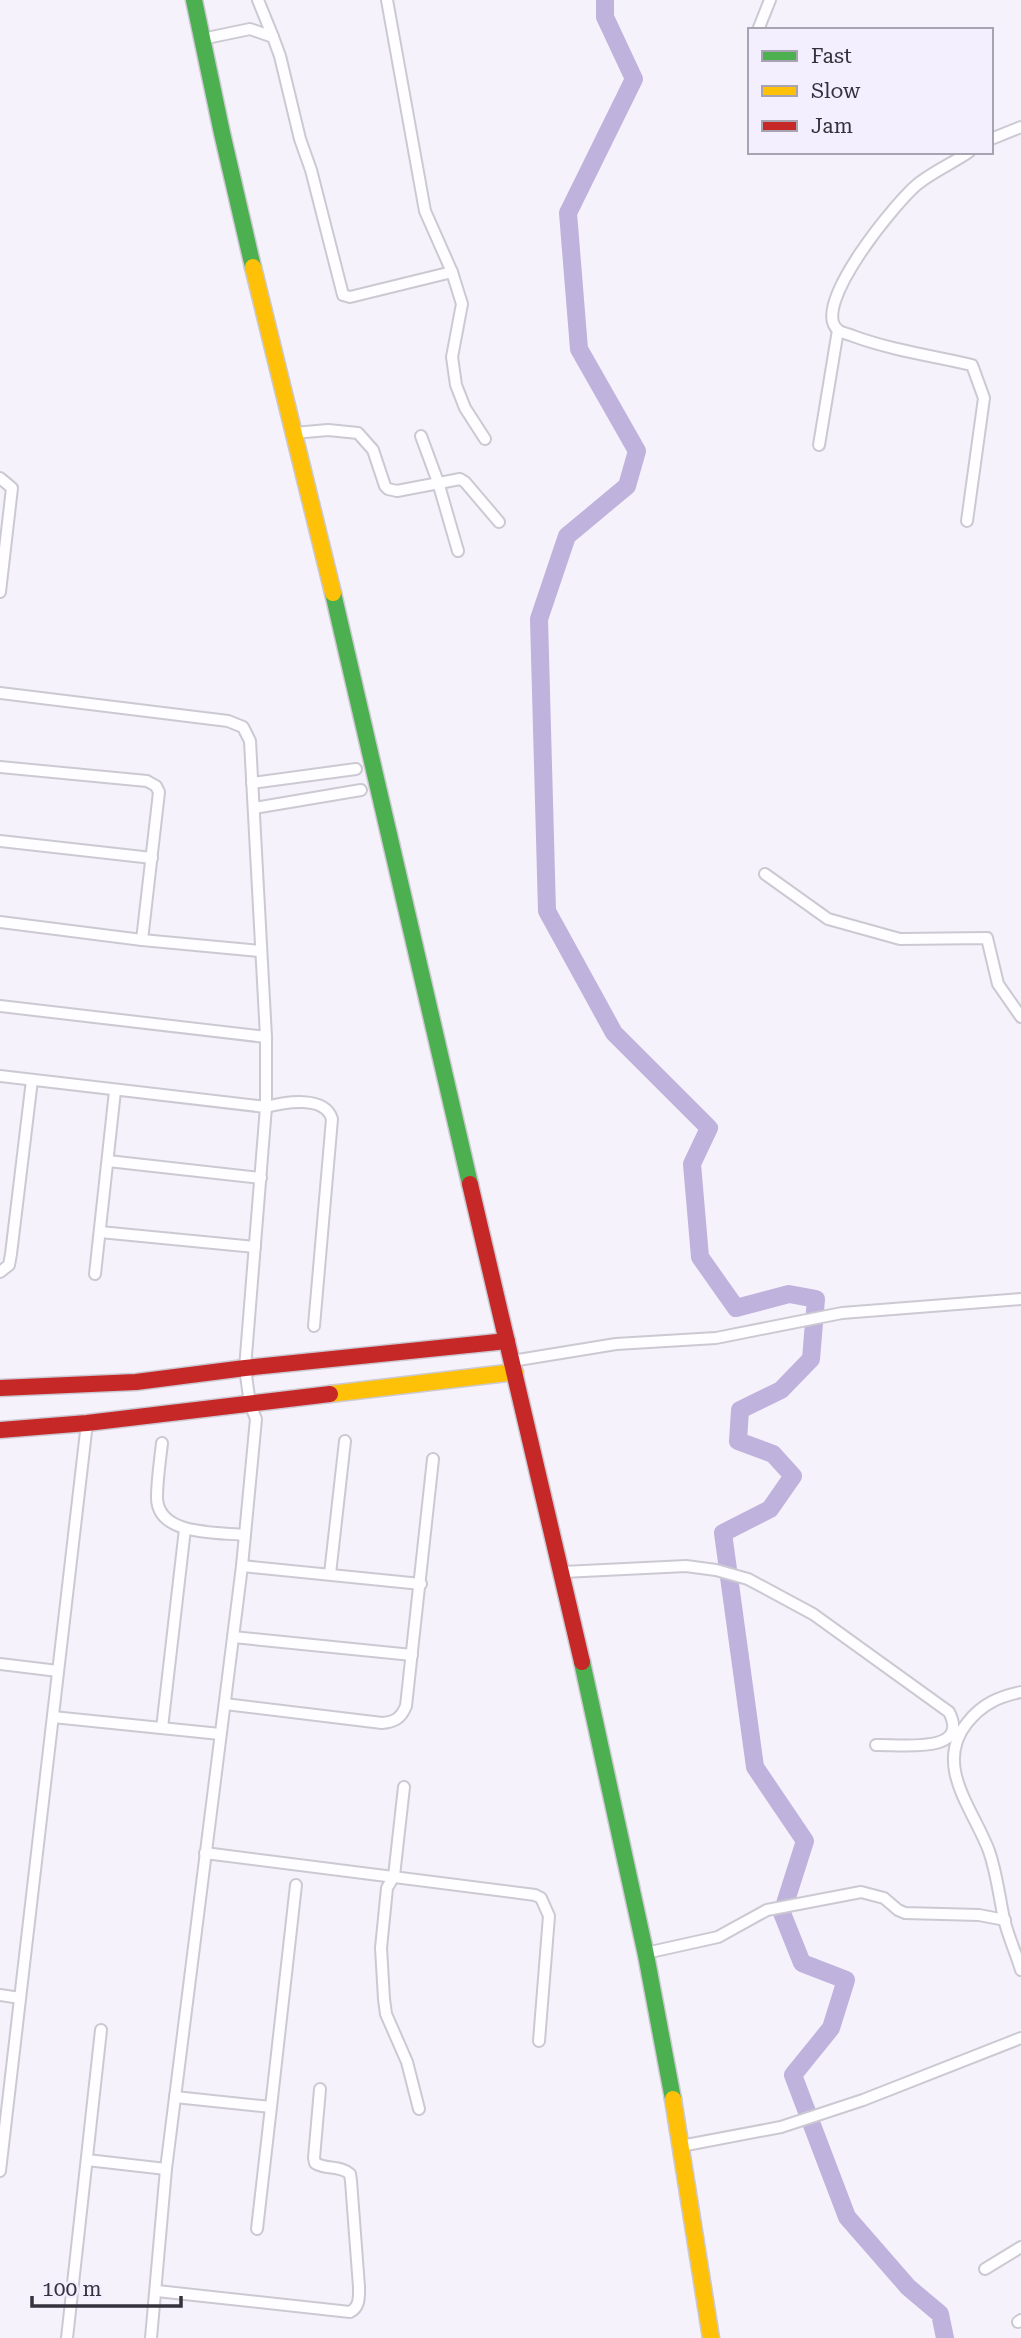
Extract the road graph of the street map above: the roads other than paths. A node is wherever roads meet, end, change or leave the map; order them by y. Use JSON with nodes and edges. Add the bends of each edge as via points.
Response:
{"nodes":[{"id":1,"x":194,"y":0,"type":"edge"},
{"id":2,"x":258,"y":0,"type":"edge"},
{"id":3,"x":387,"y":0,"type":"edge"},
{"id":4,"x":770,"y":0,"type":"edge"},
{"id":5,"x":759,"y":28,"type":"edge"},
{"id":6,"x":272,"y":37,"type":"junction"},
{"id":7,"x":202,"y":39,"type":"junction"},
{"id":8,"x":1021,"y":127,"type":"edge"},
{"id":9,"x":993,"y":138,"type":"edge"},
{"id":10,"x":966,"y":154,"type":"edge"},
{"id":11,"x":453,"y":272,"type":"junction"},
{"id":12,"x":838,"y":330,"type":"junction"},
{"id":13,"x":294,"y":433,"type":"junction"},
{"id":14,"x":421,"y":436,"type":"dead end"},
{"id":15,"x":485,"y":439,"type":"dead end"},
{"id":16,"x":819,"y":445,"type":"dead end"},
{"id":17,"x":0,"y":478,"type":"edge"},
{"id":18,"x":438,"y":482,"type":"junction"},
{"id":19,"x":967,"y":521,"type":"dead end"},
{"id":20,"x":499,"y":522,"type":"dead end"},
{"id":21,"x":457,"y":551,"type":"dead end"},
{"id":22,"x":0,"y":592,"type":"edge"},
{"id":23,"x":0,"y":693,"type":"edge"},
{"id":24,"x":0,"y":766,"type":"edge"},
{"id":25,"x":356,"y":769,"type":"dead end"},
{"id":26,"x":252,"y":783,"type":"junction"},
{"id":27,"x":361,"y":790,"type":"dead end"},
{"id":28,"x":254,"y":808,"type":"junction"},
{"id":29,"x":0,"y":841,"type":"edge"},
{"id":30,"x":152,"y":859,"type":"junction"},
{"id":31,"x":765,"y":874,"type":"dead end"},
{"id":32,"x":0,"y":922,"type":"edge"},
{"id":33,"x":142,"y":940,"type":"junction"},
{"id":34,"x":260,"y":951,"type":"junction"},
{"id":35,"x":0,"y":1006,"type":"edge"},
{"id":36,"x":1021,"y":1017,"type":"edge"},
{"id":37,"x":266,"y":1037,"type":"junction"},
{"id":38,"x":0,"y":1076,"type":"edge"},
{"id":39,"x":32,"y":1080,"type":"junction"},
{"id":40,"x":115,"y":1091,"type":"junction"},
{"id":41,"x":266,"y":1107,"type":"junction"},
{"id":42,"x":108,"y":1161,"type":"junction"},
{"id":43,"x":261,"y":1178,"type":"junction"},
{"id":44,"x":100,"y":1232,"type":"junction"},
{"id":45,"x":255,"y":1247,"type":"junction"},
{"id":46,"x":0,"y":1272,"type":"edge"},
{"id":47,"x":95,"y":1274,"type":"dead end"},
{"id":48,"x":1021,"y":1299,"type":"edge"},
{"id":49,"x":314,"y":1326,"type":"dead end"},
{"id":50,"x":508,"y":1341,"type":"junction"},
{"id":51,"x":514,"y":1366,"type":"junction"},
{"id":52,"x":245,"y":1368,"type":"junction"},
{"id":53,"x":0,"y":1388,"type":"edge"},
{"id":54,"x":250,"y":1404,"type":"junction"},
{"id":55,"x":87,"y":1423,"type":"junction"},
{"id":56,"x":0,"y":1430,"type":"edge"},
{"id":57,"x":345,"y":1441,"type":"dead end"},
{"id":58,"x":162,"y":1443,"type":"dead end"},
{"id":59,"x":433,"y":1459,"type":"dead end"},
{"id":60,"x":185,"y":1529,"type":"junction"},
{"id":61,"x":245,"y":1535,"type":"junction"},
{"id":62,"x":242,"y":1566,"type":"junction"},
{"id":63,"x":563,"y":1572,"type":"junction"},
{"id":64,"x":330,"y":1574,"type":"junction"},
{"id":65,"x":421,"y":1584,"type":"junction"},
{"id":66,"x":233,"y":1637,"type":"junction"},
{"id":67,"x":412,"y":1655,"type":"junction"},
{"id":68,"x":0,"y":1664,"type":"edge"},
{"id":69,"x":58,"y":1671,"type":"junction"},
{"id":70,"x":1021,"y":1692,"type":"edge"},
{"id":71,"x":225,"y":1704,"type":"junction"},
{"id":72,"x":53,"y":1717,"type":"junction"},
{"id":73,"x":162,"y":1728,"type":"junction"},
{"id":74,"x":220,"y":1734,"type":"junction"},
{"id":75,"x":877,"y":1745,"type":"dead end"},
{"id":76,"x":404,"y":1787,"type":"dead end"},
{"id":77,"x":205,"y":1853,"type":"junction"},
{"id":78,"x":394,"y":1876,"type":"junction"},
{"id":79,"x":296,"y":1885,"type":"dead end"},
{"id":80,"x":1005,"y":1920,"type":"junction"},
{"id":81,"x":646,"y":1952,"type":"junction"},
{"id":82,"x":1021,"y":1970,"type":"edge"},
{"id":83,"x":0,"y":1995,"type":"edge"},
{"id":84,"x":20,"y":1998,"type":"junction"},
{"id":85,"x":102,"y":2030,"type":"dead end"},
{"id":86,"x":1021,"y":2038,"type":"edge"},
{"id":87,"x":540,"y":2041,"type":"dead end"},
{"id":88,"x":320,"y":2090,"type":"dead end"},
{"id":89,"x":175,"y":2097,"type":"junction"},
{"id":90,"x":4,"y":2107,"type":"edge"},
{"id":91,"x":271,"y":2107,"type":"junction"},
{"id":92,"x":419,"y":2109,"type":"dead end"},
{"id":93,"x":681,"y":2146,"type":"junction"},
{"id":94,"x":87,"y":2160,"type":"junction"},
{"id":95,"x":166,"y":2169,"type":"junction"},
{"id":96,"x":0,"y":2171,"type":"edge"},
{"id":97,"x":257,"y":2229,"type":"dead end"},
{"id":98,"x":1021,"y":2247,"type":"edge"},
{"id":99,"x":985,"y":2269,"type":"dead end"},
{"id":100,"x":157,"y":2291,"type":"junction"},
{"id":101,"x":67,"y":2338,"type":"edge"},
{"id":102,"x":151,"y":2338,"type":"edge"},
{"id":103,"x":711,"y":2338,"type":"edge"}],
"edges":[{"from":1,"to":7,"type":"main road"},
{"from":2,"to":6,"type":"street"},
{"from":3,"to":11,"type":"street","via":[[425,211]]},
{"from":4,"to":5,"type":"street"},
{"from":6,"to":7,"type":"street","via":[[250,29]]},
{"from":6,"to":11,"type":"street","via":[[343,295]]},
{"from":7,"to":13,"type":"main road","via":[[244,238]]},
{"from":8,"to":9,"type":"street"},
{"from":10,"to":12,"type":"street","via":[[918,184],[880,224],[853,262],[835,303],[832,321]]},
{"from":11,"to":15,"type":"street","via":[[462,304],[452,357],[456,384]]},
{"from":12,"to":16,"type":"street"},
{"from":12,"to":19,"type":"street","via":[[972,365],[984,398]]},
{"from":13,"to":18,"type":"street","via":[[358,433],[373,450],[388,489]]},
{"from":13,"to":50,"type":"main road"},
{"from":14,"to":18,"type":"street"},
{"from":17,"to":22,"type":"street","via":[[12,488]]},
{"from":18,"to":20,"type":"street","via":[[465,482]]},
{"from":18,"to":21,"type":"street"},
{"from":23,"to":26,"type":"street","via":[[228,721],[243,727],[250,741]]},
{"from":24,"to":30,"type":"street","via":[[152,783],[159,792]]},
{"from":25,"to":26,"type":"street"},
{"from":26,"to":28,"type":"street"},
{"from":27,"to":28,"type":"street"},
{"from":28,"to":34,"type":"street"},
{"from":29,"to":30,"type":"street"},
{"from":30,"to":33,"type":"street"},
{"from":31,"to":36,"type":"street","via":[[828,919],[852,926],[900,939],[987,938],[998,984]]},
{"from":32,"to":33,"type":"street"},
{"from":33,"to":34,"type":"street"},
{"from":34,"to":37,"type":"street"},
{"from":35,"to":37,"type":"street"},
{"from":37,"to":41,"type":"street"},
{"from":38,"to":39,"type":"street"},
{"from":39,"to":40,"type":"street"},
{"from":39,"to":46,"type":"street","via":[[9,1265]]},
{"from":40,"to":41,"type":"street"},
{"from":40,"to":42,"type":"street"},
{"from":41,"to":43,"type":"street"},
{"from":41,"to":49,"type":"street","via":[[283,1102],[314,1104],[325,1107],[332,1119]]},
{"from":42,"to":43,"type":"street"},
{"from":42,"to":44,"type":"street"},
{"from":43,"to":45,"type":"street"},
{"from":44,"to":45,"type":"street"},
{"from":44,"to":47,"type":"street"},
{"from":45,"to":52,"type":"street"},
{"from":48,"to":51,"type":"street","via":[[842,1313],[716,1338],[616,1344]]},
{"from":50,"to":51,"type":"main road"},
{"from":50,"to":52,"type":"main road"},
{"from":51,"to":54,"type":"main road"},
{"from":51,"to":63,"type":"main road"},
{"from":52,"to":53,"type":"main road","via":[[136,1382]]},
{"from":52,"to":54,"type":"street"},
{"from":54,"to":55,"type":"main road"},
{"from":54,"to":61,"type":"street","via":[[256,1419]]},
{"from":55,"to":56,"type":"main road"},
{"from":55,"to":69,"type":"street"},
{"from":57,"to":64,"type":"street"},
{"from":58,"to":60,"type":"street","via":[[157,1500],[163,1516]]},
{"from":59,"to":65,"type":"street"},
{"from":60,"to":61,"type":"street"},
{"from":60,"to":73,"type":"street"},
{"from":61,"to":62,"type":"street"},
{"from":62,"to":64,"type":"street"},
{"from":62,"to":66,"type":"street"},
{"from":63,"to":75,"type":"street","via":[[661,1566],[716,1570],[748,1579],[813,1614],[948,1712],[953,1721],[950,1736],[941,1744]]},
{"from":63,"to":81,"type":"main road"},
{"from":64,"to":65,"type":"street"},
{"from":65,"to":67,"type":"street"},
{"from":66,"to":67,"type":"street"},
{"from":66,"to":71,"type":"street"},
{"from":67,"to":71,"type":"street","via":[[406,1706],[393,1722]]},
{"from":68,"to":69,"type":"street"},
{"from":69,"to":72,"type":"street"},
{"from":70,"to":80,"type":"street","via":[[979,1708],[957,1740],[953,1762],[958,1785],[998,1878]]},
{"from":71,"to":74,"type":"street"},
{"from":72,"to":73,"type":"street"},
{"from":72,"to":84,"type":"street"},
{"from":73,"to":74,"type":"street"},
{"from":74,"to":77,"type":"street"},
{"from":76,"to":78,"type":"street"},
{"from":77,"to":78,"type":"street"},
{"from":77,"to":89,"type":"street"},
{"from":78,"to":87,"type":"street","via":[[541,1898],[549,1916]]},
{"from":78,"to":92,"type":"street","via":[[387,1888],[381,1948],[384,1999]]},
{"from":79,"to":91,"type":"street"},
{"from":80,"to":81,"type":"street","via":[[905,1913],[884,1898],[861,1892],[768,1910],[718,1937]]},
{"from":80,"to":82,"type":"street"},
{"from":81,"to":93,"type":"main road"},
{"from":83,"to":84,"type":"street"},
{"from":84,"to":90,"type":"street"},
{"from":85,"to":94,"type":"street"},
{"from":86,"to":93,"type":"street","via":[[781,2127]]},
{"from":88,"to":100,"type":"street","via":[[314,2158],[321,2166],[350,2174],[359,2287],[355,2310]]},
{"from":89,"to":91,"type":"street"},
{"from":89,"to":95,"type":"street"},
{"from":90,"to":96,"type":"street"},
{"from":91,"to":97,"type":"street"},
{"from":93,"to":103,"type":"main road"},
{"from":94,"to":95,"type":"street"},
{"from":94,"to":101,"type":"street"},
{"from":95,"to":100,"type":"street"},
{"from":98,"to":99,"type":"street"},
{"from":100,"to":102,"type":"street"}]}
